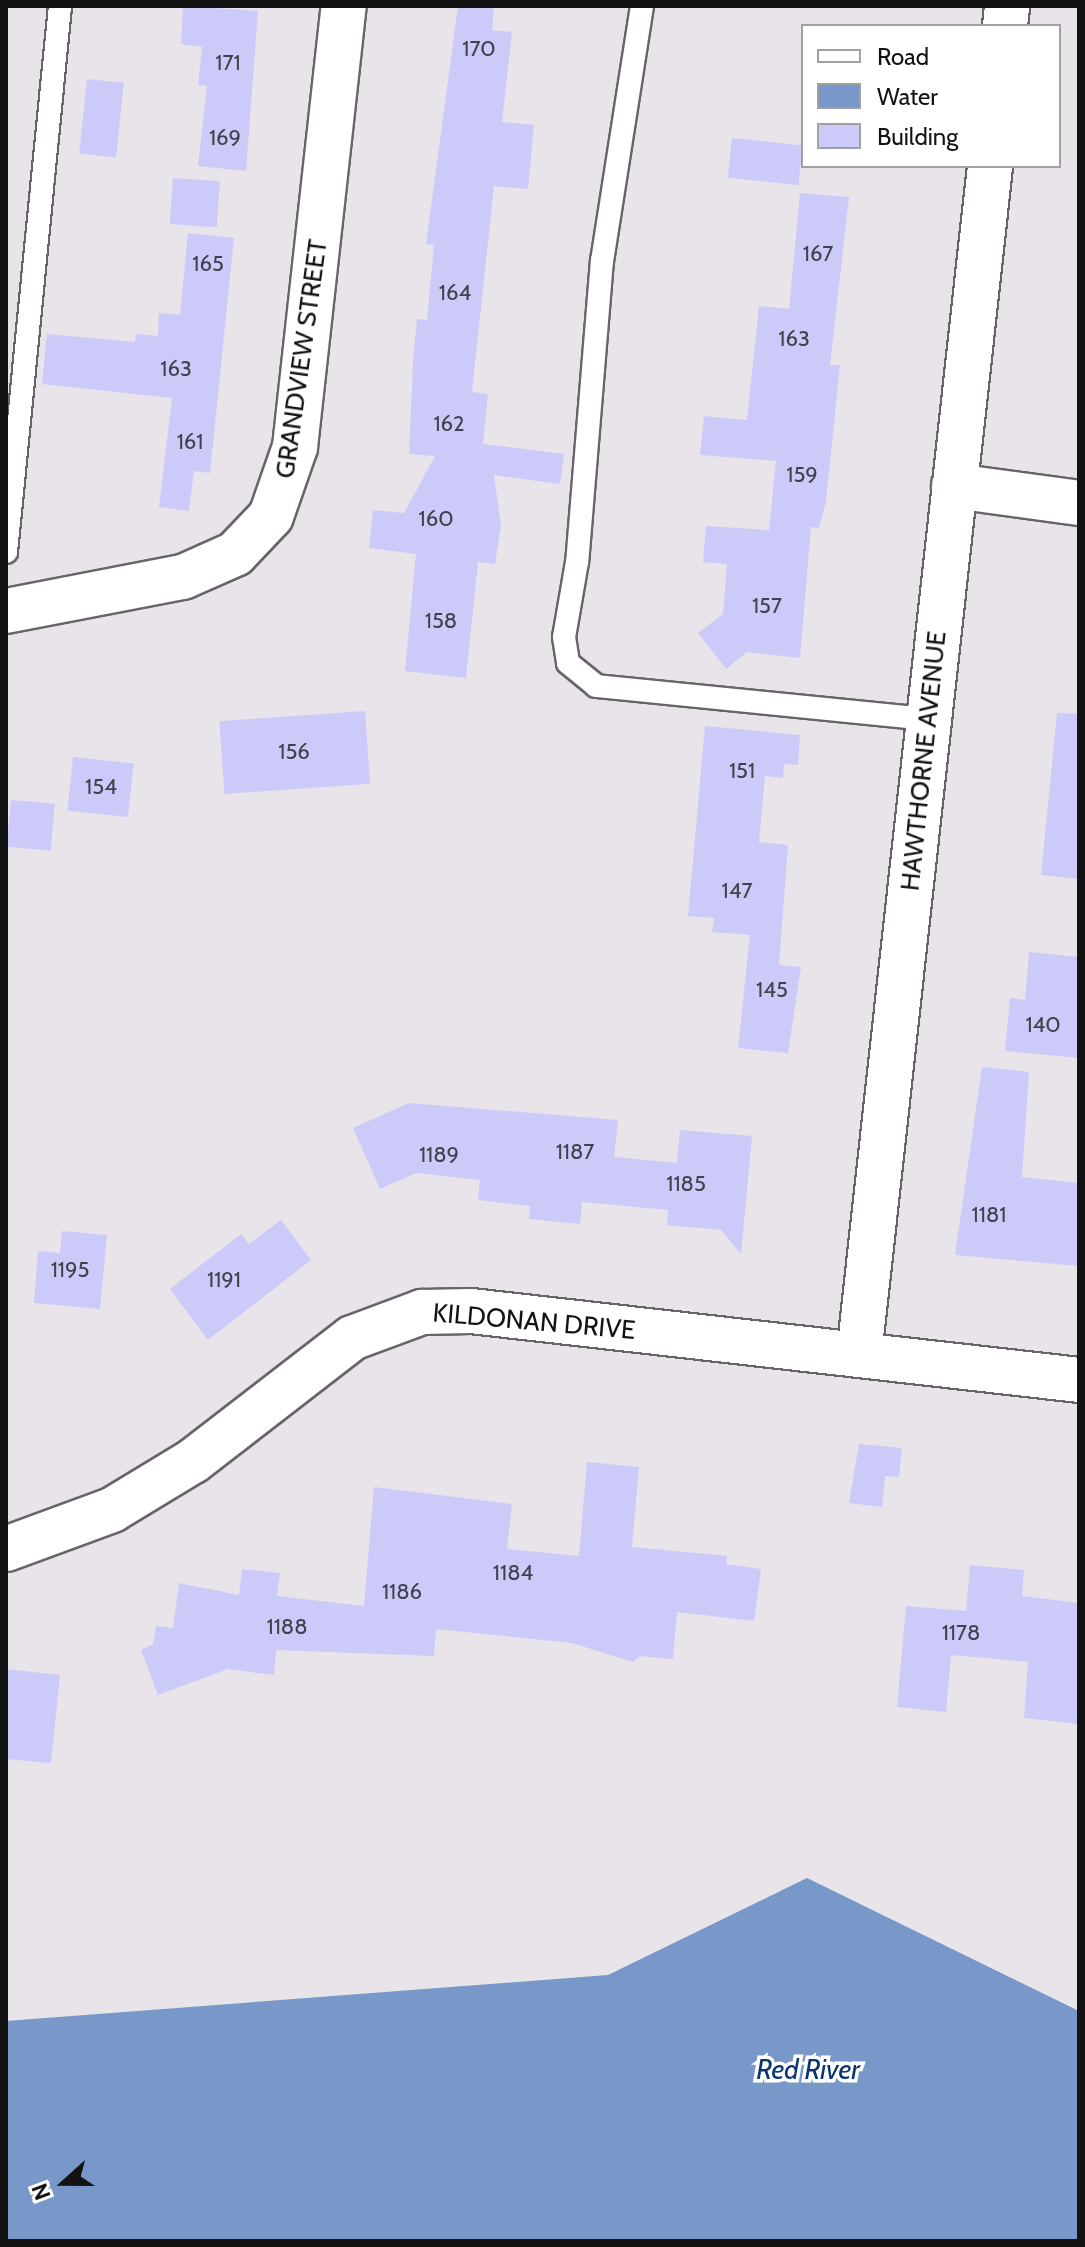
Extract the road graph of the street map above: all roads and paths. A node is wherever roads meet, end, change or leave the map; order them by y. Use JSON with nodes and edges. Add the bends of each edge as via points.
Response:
{"nodes":[{"id":1,"x":60,"y":6,"type":"edge"},
{"id":2,"x":344,"y":6,"type":"edge"},
{"id":3,"x":642,"y":6,"type":"edge"},
{"id":4,"x":990,"y":168,"type":"edge"},
{"id":5,"x":954,"y":486,"type":"junction"},
{"id":6,"x":1079,"y":503,"type":"edge"},
{"id":7,"x":6,"y":552,"type":"edge"},
{"id":8,"x":6,"y":611,"type":"edge"},
{"id":9,"x":929,"y":719,"type":"junction"},
{"id":10,"x":859,"y":1355,"type":"junction"},
{"id":11,"x":1079,"y":1380,"type":"edge"},
{"id":12,"x":6,"y":1549,"type":"edge"}],
"edges":[{"from":1,"to":7,"type":"lane"},
{"from":2,"to":8,"type":"street","name":"GRANDVIEW STREET","via":[[295,447],[271,516],[235,554],[183,577]]},
{"from":3,"to":9,"type":"lane","via":[[602,260],[577,562],[564,637],[568,663],[596,686]]},
{"from":4,"to":5,"type":"street","name":"HAWTHORNE AVENUE"},
{"from":5,"to":6,"type":"street"},
{"from":5,"to":9,"type":"street","name":"HAWTHORNE AVENUE"},
{"from":9,"to":10,"type":"street","name":"HAWTHORNE AVENUE"},
{"from":10,"to":11,"type":"street","name":"KILDONAN DRIVE"},
{"from":10,"to":12,"type":"street","name":"KILDONAN DRIVE","via":[[471,1311],[397,1317],[334,1351],[193,1461],[112,1510]]}]}
